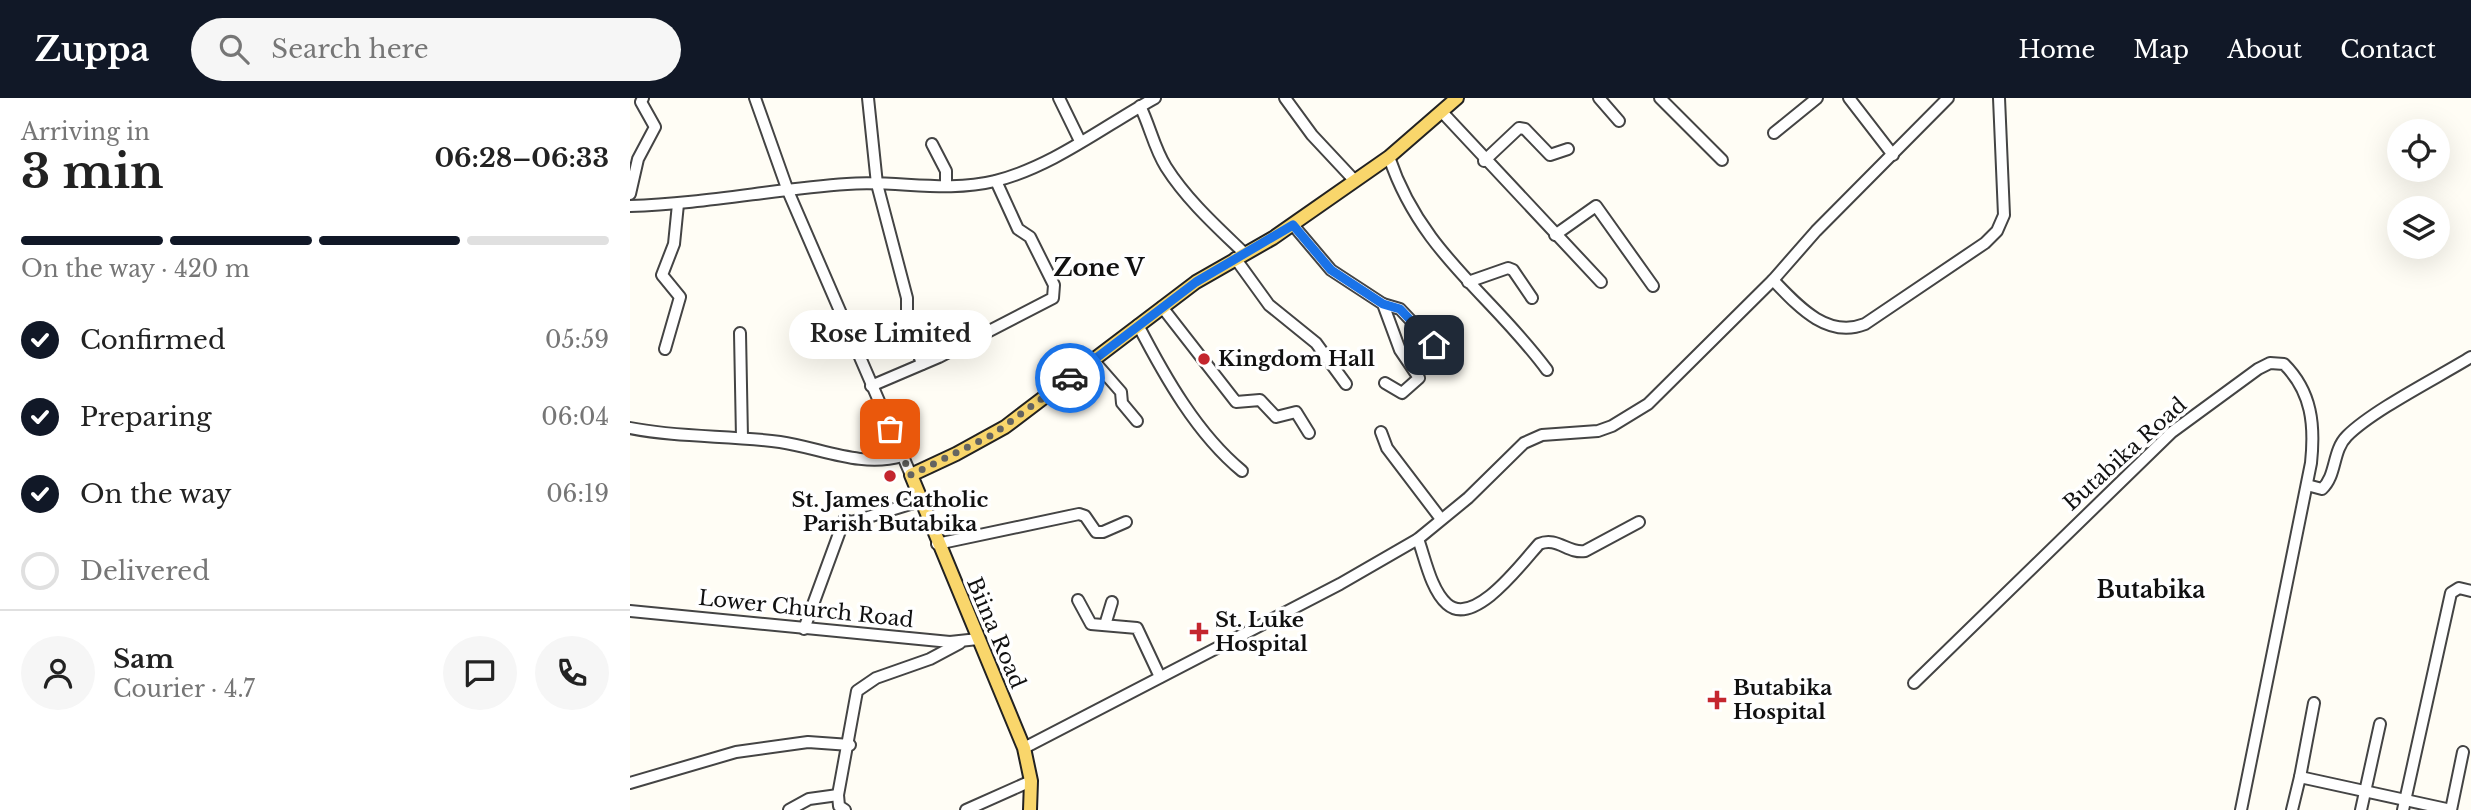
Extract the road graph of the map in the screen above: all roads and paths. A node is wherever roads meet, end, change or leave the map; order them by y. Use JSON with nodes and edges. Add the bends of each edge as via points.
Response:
{"nodes":[{"id":1,"x":643,"y":98,"type":"edge"},
{"id":2,"x":755,"y":98,"type":"edge"},
{"id":3,"x":868,"y":98,"type":"edge"},
{"id":4,"x":1059,"y":98,"type":"edge"},
{"id":5,"x":1155,"y":98,"type":"edge"},
{"id":6,"x":1284,"y":98,"type":"edge"},
{"id":7,"x":1599,"y":98,"type":"edge"},
{"id":8,"x":1660,"y":98,"type":"edge"},
{"id":9,"x":1817,"y":98,"type":"edge"},
{"id":10,"x":1849,"y":98,"type":"edge"},
{"id":11,"x":1948,"y":98,"type":"edge"},
{"id":12,"x":1999,"y":98,"type":"edge"},
{"id":13,"x":1453,"y":99,"type":"edge"},
{"id":14,"x":1140,"y":106,"type":"junction"},
{"id":15,"x":1441,"y":112,"type":"junction"},
{"id":16,"x":1604,"y":123,"type":"dead end"},
{"id":17,"x":1774,"y":133,"type":"dead end"},
{"id":18,"x":1080,"y":141,"type":"junction"},
{"id":19,"x":932,"y":144,"type":"dead end"},
{"id":20,"x":1568,"y":149,"type":"dead end"},
{"id":21,"x":1893,"y":155,"type":"junction"},
{"id":22,"x":1389,"y":157,"type":"junction"},
{"id":23,"x":1722,"y":160,"type":"dead end"},
{"id":24,"x":1484,"y":161,"type":"junction"},
{"id":25,"x":996,"y":181,"type":"junction"},
{"id":26,"x":1355,"y":181,"type":"junction"},
{"id":27,"x":877,"y":184,"type":"junction"},
{"id":28,"x":946,"y":186,"type":"junction"},
{"id":29,"x":788,"y":191,"type":"junction"},
{"id":30,"x":630,"y":194,"type":"edge"},
{"id":31,"x":678,"y":205,"type":"junction"},
{"id":32,"x":630,"y":206,"type":"edge"},
{"id":33,"x":1293,"y":225,"type":"junction"},
{"id":34,"x":1041,"y":232,"type":"dead end"},
{"id":35,"x":1555,"y":235,"type":"junction"},
{"id":36,"x":1030,"y":237,"type":"junction"},
{"id":37,"x":1239,"y":256,"type":"junction"},
{"id":38,"x":1773,"y":280,"type":"junction"},
{"id":39,"x":1468,"y":282,"type":"junction"},
{"id":40,"x":1601,"y":282,"type":"dead end"},
{"id":41,"x":1653,"y":286,"type":"dead end"},
{"id":42,"x":1532,"y":298,"type":"dead end"},
{"id":43,"x":1383,"y":304,"type":"junction"},
{"id":44,"x":1162,"y":307,"type":"junction"},
{"id":45,"x":1138,"y":325,"type":"junction"},
{"id":46,"x":740,"y":332,"type":"dead end"},
{"id":47,"x":1434,"y":345,"type":"dead end"},
{"id":48,"x":666,"y":349,"type":"dead end"},
{"id":49,"x":2471,"y":357,"type":"edge"},
{"id":50,"x":1093,"y":360,"type":"junction"},
{"id":51,"x":922,"y":364,"type":"junction"},
{"id":52,"x":1547,"y":370,"type":"dead end"},
{"id":53,"x":1385,"y":383,"type":"dead end"},
{"id":54,"x":1346,"y":384,"type":"dead end"},
{"id":55,"x":871,"y":386,"type":"junction"},
{"id":56,"x":1136,"y":421,"type":"dead end"},
{"id":57,"x":630,"y":428,"type":"edge"},
{"id":58,"x":1381,"y":432,"type":"dead end"},
{"id":59,"x":1309,"y":433,"type":"dead end"},
{"id":60,"x":742,"y":438,"type":"junction"},
{"id":61,"x":902,"y":456,"type":"junction"},
{"id":62,"x":1242,"y":471,"type":"dead end"},
{"id":63,"x":911,"y":475,"type":"junction"},
{"id":64,"x":2307,"y":485,"type":"junction"},
{"id":65,"x":920,"y":501,"type":"junction"},
{"id":66,"x":1441,"y":519,"type":"junction"},
{"id":67,"x":1126,"y":522,"type":"dead end"},
{"id":68,"x":1639,"y":522,"type":"dead end"},
{"id":69,"x":1418,"y":539,"type":"junction"},
{"id":70,"x":937,"y":544,"type":"junction"},
{"id":71,"x":2471,"y":590,"type":"edge"},
{"id":72,"x":1078,"y":600,"type":"dead end"},
{"id":73,"x":1112,"y":602,"type":"dead end"},
{"id":74,"x":630,"y":611,"type":"edge"},
{"id":75,"x":1105,"y":625,"type":"junction"},
{"id":76,"x":804,"y":629,"type":"junction"},
{"id":77,"x":978,"y":639,"type":"junction"},
{"id":78,"x":963,"y":641,"type":"junction"},
{"id":79,"x":1160,"y":677,"type":"junction"},
{"id":80,"x":1914,"y":683,"type":"dead end"},
{"id":81,"x":2314,"y":703,"type":"dead end"},
{"id":82,"x":2380,"y":724,"type":"dead end"},
{"id":83,"x":850,"y":746,"type":"junction"},
{"id":84,"x":1024,"y":748,"type":"junction"},
{"id":85,"x":2463,"y":752,"type":"dead end"},
{"id":86,"x":2300,"y":777,"type":"junction"},
{"id":87,"x":1031,"y":781,"type":"junction"},
{"id":88,"x":630,"y":783,"type":"edge"},
{"id":89,"x":2365,"y":791,"type":"junction"},
{"id":90,"x":838,"y":795,"type":"junction"},
{"id":91,"x":2404,"y":805,"type":"edge"},
{"id":92,"x":789,"y":810,"type":"edge"},
{"id":93,"x":845,"y":810,"type":"edge"},
{"id":94,"x":966,"y":810,"type":"edge"},
{"id":95,"x":1030,"y":810,"type":"edge"},
{"id":96,"x":2241,"y":810,"type":"edge"},
{"id":97,"x":2292,"y":810,"type":"edge"},
{"id":98,"x":2361,"y":810,"type":"edge"},
{"id":99,"x":2451,"y":810,"type":"edge"}],
"edges":[{"from":1,"to":30,"type":"street","via":[[655,127],[638,159]]},
{"from":2,"to":29,"type":"street"},
{"from":3,"to":27,"type":"street"},
{"from":4,"to":18,"type":"street"},
{"from":5,"to":14,"type":"street"},
{"from":6,"to":26,"type":"street","via":[[1311,135]]},
{"from":7,"to":16,"type":"street","via":[[1616,118]]},
{"from":8,"to":23,"type":"street"},
{"from":9,"to":17,"type":"street"},
{"from":10,"to":21,"type":"street"},
{"from":11,"to":21,"type":"street"},
{"from":12,"to":38,"type":"street","via":[[2004,215],[1985,243],[1851,330],[1821,323]]},
{"from":13,"to":15,"type":"main road"},
{"from":14,"to":18,"type":"street"},
{"from":14,"to":37,"type":"street","via":[[1166,167],[1197,209],[1219,226]]},
{"from":15,"to":22,"type":"main road"},
{"from":15,"to":24,"type":"street"},
{"from":18,"to":25,"type":"street"},
{"from":19,"to":28,"type":"street","via":[[946,171]]},
{"from":20,"to":24,"type":"street","via":[[1550,155],[1519,128]]},
{"from":21,"to":38,"type":"street"},
{"from":22,"to":26,"type":"main road"},
{"from":22,"to":39,"type":"street","via":[[1411,212]]},
{"from":24,"to":35,"type":"street"},
{"from":25,"to":28,"type":"street"},
{"from":25,"to":36,"type":"street","via":[[1018,229]]},
{"from":26,"to":33,"type":"main road"},
{"from":27,"to":28,"type":"street"},
{"from":27,"to":29,"type":"street"},
{"from":27,"to":51,"type":"street","via":[[907,298],[907,319]]},
{"from":29,"to":31,"type":"street"},
{"from":29,"to":55,"type":"street"},
{"from":31,"to":32,"type":"street"},
{"from":31,"to":48,"type":"street","via":[[674,244],[662,275],[680,298]]},
{"from":33,"to":37,"type":"main road"},
{"from":33,"to":43,"type":"street","via":[[1331,270]]},
{"from":34,"to":36,"type":"street"},
{"from":35,"to":40,"type":"street"},
{"from":35,"to":41,"type":"street","via":[[1596,206]]},
{"from":36,"to":51,"type":"street","via":[[1054,285],[1053,298]]},
{"from":37,"to":44,"type":"main road"},
{"from":37,"to":54,"type":"street","via":[[1269,305],[1316,343]]},
{"from":38,"to":66,"type":"street","via":[[1648,404],[1598,431],[1542,435],[1524,443]]},
{"from":39,"to":42,"type":"street","via":[[1508,268]]},
{"from":39,"to":52,"type":"street"},
{"from":43,"to":47,"type":"street","via":[[1400,309]]},
{"from":43,"to":53,"type":"street","via":[[1401,350],[1419,378],[1402,393]]},
{"from":44,"to":45,"type":"main road"},
{"from":44,"to":59,"type":"street","via":[[1235,400],[1260,400],[1276,417],[1296,412]]},
{"from":45,"to":50,"type":"main road"},
{"from":45,"to":62,"type":"street","via":[[1179,397]]},
{"from":46,"to":60,"type":"street"},
{"from":49,"to":64,"type":"street","via":[[2358,427],[2340,445],[2328,483],[2322,489]]},
{"from":50,"to":56,"type":"street","via":[[1121,392],[1122,403]]},
{"from":50,"to":63,"type":"main road","via":[[992,435]]},
{"from":51,"to":55,"type":"street"},
{"from":55,"to":61,"type":"street"},
{"from":57,"to":60,"type":"street"},
{"from":58,"to":66,"type":"street","via":[[1387,448]]},
{"from":60,"to":61,"type":"street","via":[[850,458],[879,461]]},
{"from":61,"to":63,"type":"street"},
{"from":63,"to":65,"type":"main road","name":"Biina Road"},
{"from":64,"to":80,"type":"street","name":"Butabika Road","via":[[2313,440],[2311,410],[2291,371],[2284,364],[2270,362],[2172,432]]},
{"from":64,"to":96,"type":"street","name":"Butabika Road"},
{"from":65,"to":70,"type":"main road","name":"Biina Road"},
{"from":65,"to":76,"type":"street","via":[[852,522],[844,520]]},
{"from":66,"to":69,"type":"street"},
{"from":67,"to":70,"type":"street","via":[[1096,532],[1079,514]]},
{"from":68,"to":69,"type":"street","via":[[1586,551],[1552,541],[1539,544],[1479,606],[1465,611],[1442,598]]},
{"from":69,"to":79,"type":"street"},
{"from":70,"to":77,"type":"main road","name":"Biina Road"},
{"from":71,"to":91,"type":"street","via":[[2459,588],[2451,593]]},
{"from":72,"to":75,"type":"street","via":[[1091,624]]},
{"from":73,"to":75,"type":"street"},
{"from":74,"to":76,"type":"street","name":"Lower Church Road"},
{"from":75,"to":79,"type":"street","via":[[1137,628]]},
{"from":76,"to":78,"type":"street","name":"Lower Church Road"},
{"from":77,"to":78,"type":"street","name":"Lower Church Road"},
{"from":77,"to":84,"type":"main road","name":"Biina Road"},
{"from":78,"to":83,"type":"street","via":[[930,659],[876,678],[857,691]]},
{"from":79,"to":84,"type":"street"},
{"from":81,"to":86,"type":"street"},
{"from":82,"to":89,"type":"street"},
{"from":83,"to":88,"type":"street","via":[[808,742],[736,752]]},
{"from":83,"to":90,"type":"street"},
{"from":84,"to":87,"type":"main road","name":"Biina Road"},
{"from":85,"to":99,"type":"street"},
{"from":86,"to":89,"type":"street"},
{"from":86,"to":97,"type":"street"},
{"from":87,"to":94,"type":"street"},
{"from":87,"to":95,"type":"main road","name":"Biina Road"},
{"from":89,"to":91,"type":"street"},
{"from":89,"to":98,"type":"street"},
{"from":90,"to":92,"type":"street","via":[[809,799]]},
{"from":90,"to":93,"type":"street","via":[[839,806]]},
{"from":91,"to":99,"type":"street"}]}
